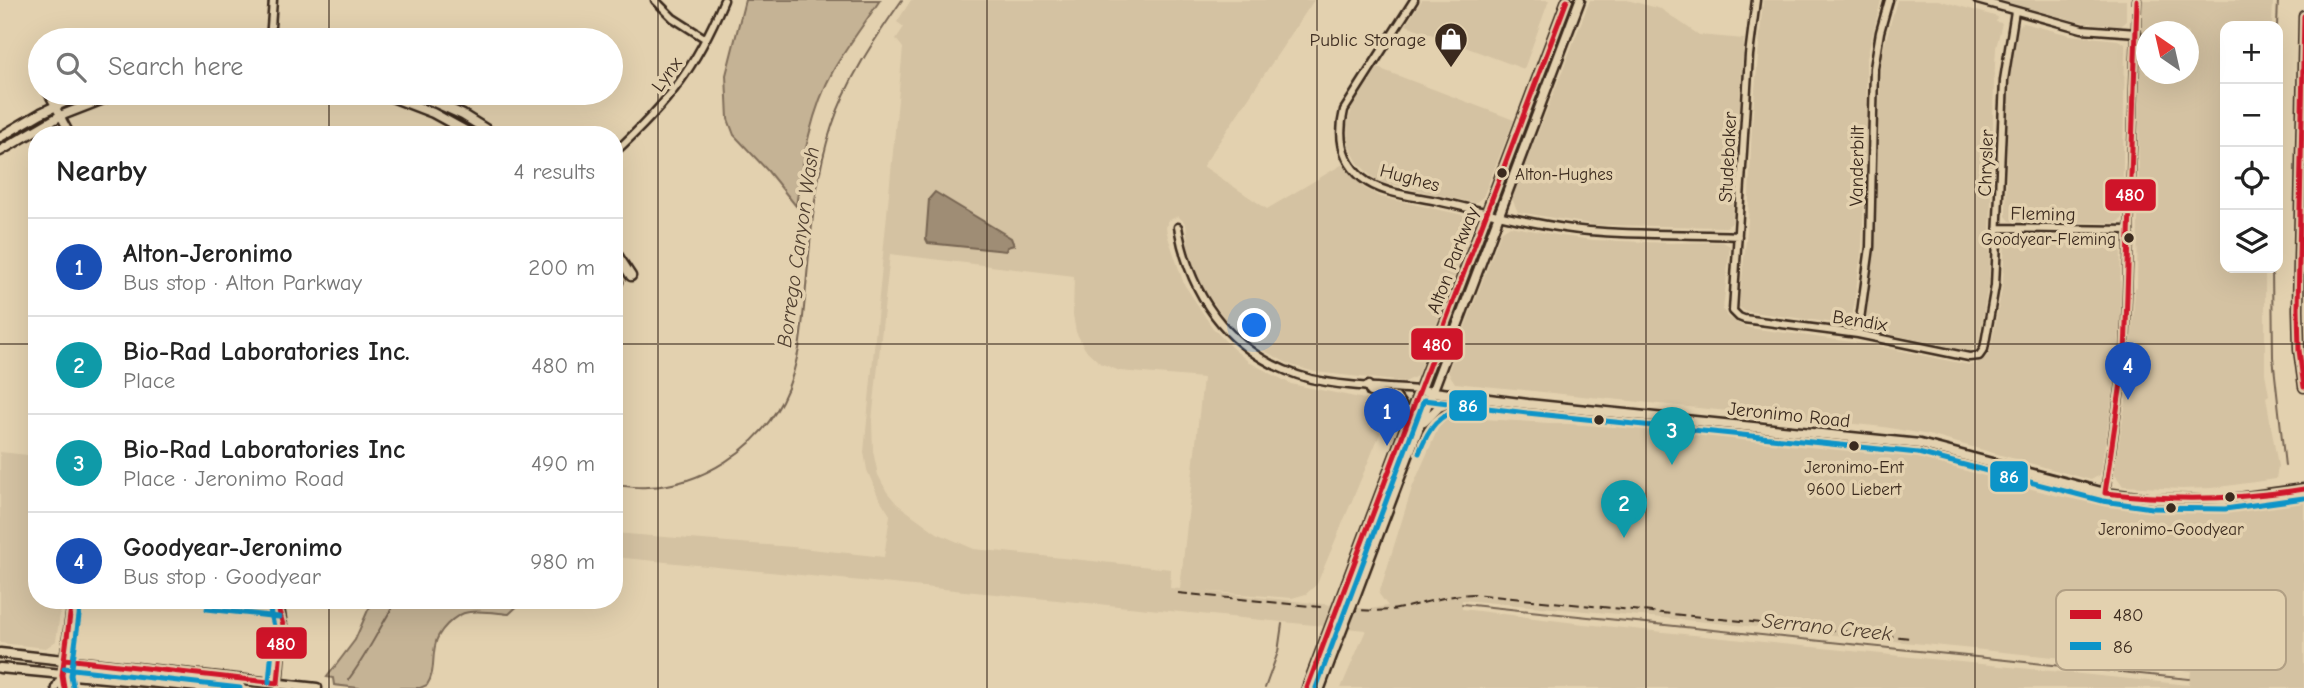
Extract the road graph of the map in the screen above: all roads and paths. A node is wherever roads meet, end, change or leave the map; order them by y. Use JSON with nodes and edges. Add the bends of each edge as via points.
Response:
{"nodes":[{"id":1,"x":273,"y":0,"type":"edge"},
{"id":2,"x":655,"y":0,"type":"edge"},
{"id":3,"x":724,"y":0,"type":"edge"},
{"id":4,"x":1414,"y":0,"type":"edge"},
{"id":5,"x":1567,"y":0,"type":"edge"},
{"id":6,"x":1580,"y":0,"type":"edge"},
{"id":7,"x":1756,"y":0,"type":"edge"},
{"id":8,"x":1889,"y":0,"type":"edge"},
{"id":9,"x":1977,"y":0,"type":"edge"},
{"id":10,"x":2137,"y":0,"type":"edge"},
{"id":11,"x":2015,"y":11,"type":"junction"},
{"id":12,"x":2304,"y":16,"type":"edge"},
{"id":13,"x":2137,"y":21,"type":"edge"},
{"id":14,"x":271,"y":28,"type":"edge"},
{"id":15,"x":2136,"y":33,"type":"edge"},
{"id":16,"x":706,"y":39,"type":"junction"},
{"id":17,"x":2136,"y":58,"type":"edge"},
{"id":18,"x":88,"y":105,"type":"edge"},
{"id":19,"x":412,"y":105,"type":"edge"},
{"id":20,"x":441,"y":105,"type":"edge"},
{"id":21,"x":54,"y":106,"type":"joint"},
{"id":22,"x":60,"y":116,"type":"junction"},
{"id":23,"x":43,"y":126,"type":"edge"},
{"id":24,"x":66,"y":126,"type":"edge"},
{"id":25,"x":457,"y":126,"type":"edge"},
{"id":26,"x":481,"y":126,"type":"edge"},
{"id":27,"x":28,"y":135,"type":"edge"},
{"id":28,"x":0,"y":137,"type":"edge"},
{"id":29,"x":623,"y":145,"type":"edge"},
{"id":30,"x":0,"y":151,"type":"edge"},
{"id":31,"x":1487,"y":212,"type":"junction"},
{"id":32,"x":1499,"y":215,"type":"junction"},
{"id":33,"x":1178,"y":227,"type":"dead end"},
{"id":34,"x":1999,"y":228,"type":"junction"},
{"id":35,"x":2129,"y":230,"type":"junction"},
{"id":36,"x":1738,"y":236,"type":"junction"},
{"id":37,"x":623,"y":263,"type":"edge"},
{"id":38,"x":631,"y":275,"type":"dead end"},
{"id":39,"x":1736,"y":315,"type":"joint"},
{"id":40,"x":1858,"y":334,"type":"junction"},
{"id":41,"x":1979,"y":356,"type":"joint"},
{"id":42,"x":1368,"y":386,"type":"junction"},
{"id":43,"x":2304,"y":387,"type":"edge"},
{"id":44,"x":1418,"y":390,"type":"junction"},
{"id":45,"x":1433,"y":394,"type":"junction"},
{"id":46,"x":1465,"y":398,"type":"junction"},
{"id":47,"x":1406,"y":423,"type":"junction"},
{"id":48,"x":1420,"y":426,"type":"junction"},
{"id":49,"x":2304,"y":489,"type":"edge"},
{"id":50,"x":2105,"y":493,"type":"junction"},
{"id":51,"x":71,"y":609,"type":"edge"},
{"id":52,"x":280,"y":609,"type":"edge"},
{"id":53,"x":0,"y":653,"type":"edge"},
{"id":54,"x":65,"y":659,"type":"junction"},
{"id":55,"x":0,"y":668,"type":"edge"},
{"id":56,"x":62,"y":675,"type":"junction"},
{"id":57,"x":278,"y":686,"type":"edge"},
{"id":58,"x":55,"y":688,"type":"edge"},
{"id":59,"x":64,"y":688,"type":"edge"},
{"id":60,"x":209,"y":688,"type":"edge"},
{"id":61,"x":317,"y":688,"type":"edge"},
{"id":62,"x":1307,"y":688,"type":"edge"},
{"id":63,"x":1320,"y":688,"type":"edge"}],
"edges":[{"from":1,"to":14,"type":"street"},
{"from":2,"to":16,"type":"street"},
{"from":3,"to":16,"type":"street","name":"Lynx"},
{"from":4,"to":31,"type":"street","name":"Hughes","via":[[1344,110],[1340,140],[1345,156],[1374,186]]},
{"from":5,"to":31,"type":"main road","name":"Alton Parkway"},
{"from":6,"to":32,"type":"main road","name":"Alton Parkway"},
{"from":7,"to":36,"type":"street","name":"Studebaker"},
{"from":8,"to":40,"type":"street","name":"Vanderbilt","via":[[1874,68],[1870,247]]},
{"from":9,"to":11,"type":"street"},
{"from":10,"to":13,"type":"street"},
{"from":11,"to":15,"type":"street","via":[[2083,29]]},
{"from":11,"to":34,"type":"street","name":"Chrysler","via":[[2004,80]]},
{"from":12,"to":43,"type":"main road","via":[[2298,299]]},
{"from":16,"to":29,"type":"street","name":"Lynx","via":[[676,89]]},
{"from":17,"to":35,"type":"street"},
{"from":18,"to":22,"type":"main road"},
{"from":19,"to":25,"type":"main road"},
{"from":20,"to":26,"type":"main road"},
{"from":21,"to":22,"type":"street"},
{"from":21,"to":28,"type":"main road"},
{"from":22,"to":23,"type":"main road"},
{"from":22,"to":24,"type":"street"},
{"from":27,"to":30,"type":"main road"},
{"from":31,"to":32,"type":"street","name":"Hughes"},
{"from":31,"to":44,"type":"main road","name":"Alton Parkway"},
{"from":32,"to":36,"type":"street","name":"Hughes","via":[[1587,231]]},
{"from":32,"to":45,"type":"main road","name":"Alton Parkway"},
{"from":33,"to":42,"type":"street","name":"Jeronimo Road","via":[[1188,270],[1231,335],[1283,369],[1314,379]]},
{"from":34,"to":35,"type":"street","name":"Fleming"},
{"from":34,"to":41,"type":"street","name":"Chrysler","via":[[1996,286]]},
{"from":35,"to":50,"type":"street","via":[[2124,369]]},
{"from":36,"to":39,"type":"street","name":"Studebaker","via":[[1732,306]]},
{"from":37,"to":38,"type":"main road"},
{"from":39,"to":40,"type":"street","name":"Bendix"},
{"from":40,"to":41,"type":"street","name":"Bendix","via":[[1969,358]]},
{"from":42,"to":44,"type":"street","name":"Jeronimo Road"},
{"from":42,"to":47,"type":"main road","via":[[1371,392],[1396,398]]},
{"from":44,"to":45,"type":"main road","name":"Jeronimo Road"},
{"from":44,"to":47,"type":"main road","name":"Alton Parkway"},
{"from":45,"to":46,"type":"main road","name":"Jeronimo Road"},
{"from":45,"to":48,"type":"main road","name":"Alton Parkway"},
{"from":46,"to":48,"type":"main road","via":[[1439,407]]},
{"from":46,"to":50,"type":"main road","name":"Jeronimo Road","via":[[1920,444]]},
{"from":47,"to":62,"type":"main road","name":"Alton Parkway"},
{"from":48,"to":63,"type":"main road","name":"Alton Parkway","bridge":true},
{"from":49,"to":50,"type":"main road","name":"Jeronimo Road","via":[[2205,501]]},
{"from":51,"to":54,"type":"street"},
{"from":52,"to":57,"type":"street"},
{"from":53,"to":54,"type":"main road"},
{"from":54,"to":56,"type":"street"},
{"from":54,"to":57,"type":"main road"},
{"from":55,"to":56,"type":"main road"},
{"from":56,"to":58,"type":"street"},
{"from":56,"to":59,"type":"street"},
{"from":56,"to":60,"type":"main road"},
{"from":57,"to":61,"type":"main road"}]}
